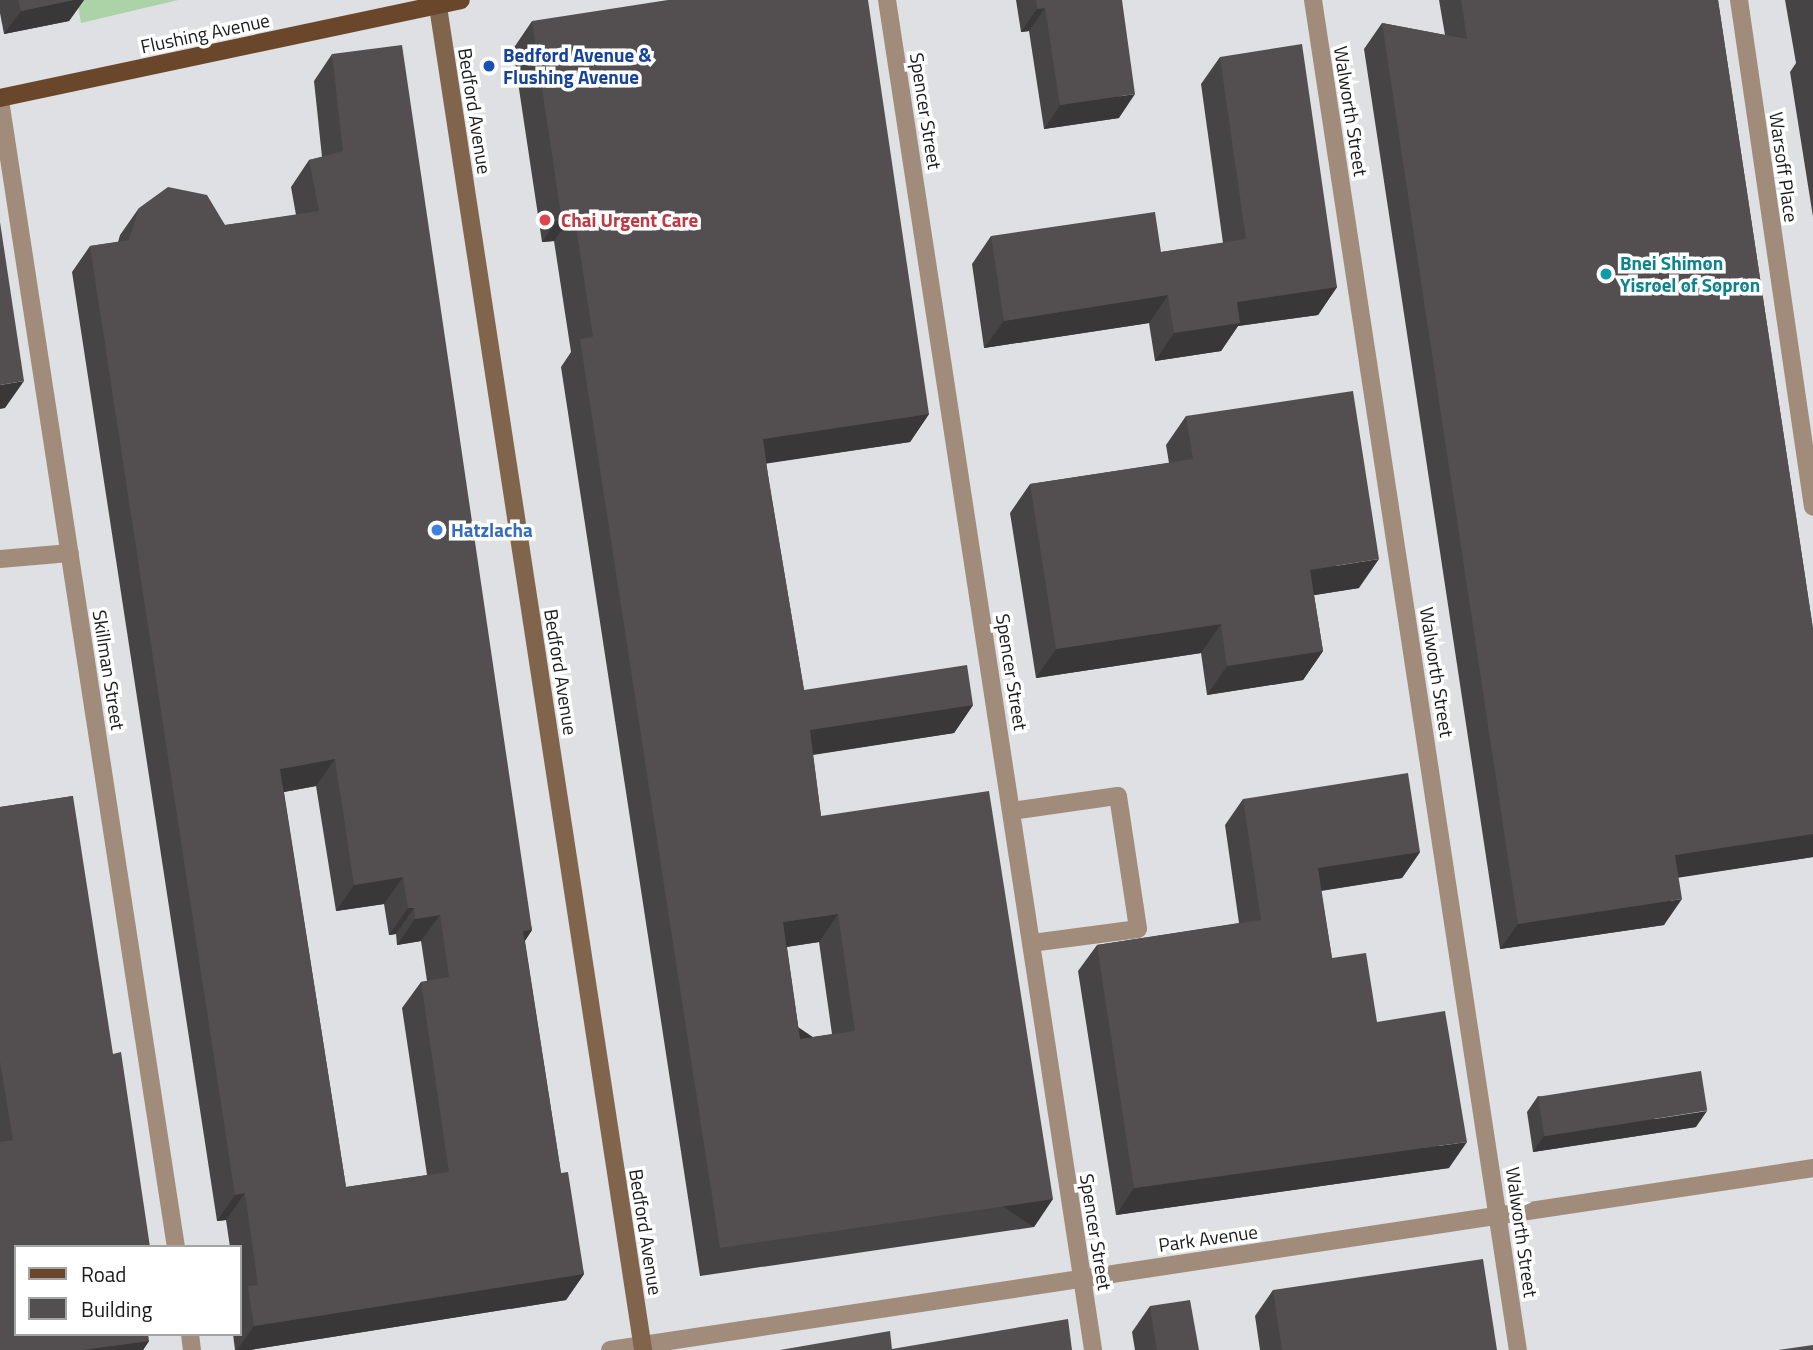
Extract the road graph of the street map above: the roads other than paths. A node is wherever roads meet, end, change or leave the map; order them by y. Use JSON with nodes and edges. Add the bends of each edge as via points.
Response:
{"nodes":[{"id":1,"x":461,"y":0,"type":"edge"},
{"id":2,"x":887,"y":0,"type":"edge"},
{"id":3,"x":1313,"y":0,"type":"edge"},
{"id":4,"x":1739,"y":0,"type":"edge"},
{"id":5,"x":437,"y":2,"type":"edge"},
{"id":6,"x":0,"y":99,"type":"edge"},
{"id":7,"x":1813,"y":507,"type":"edge"},
{"id":8,"x":70,"y":553,"type":"junction"},
{"id":9,"x":0,"y":559,"type":"edge"},
{"id":10,"x":1012,"y":811,"type":"junction"},
{"id":11,"x":1031,"y":943,"type":"junction"},
{"id":12,"x":1813,"y":1168,"type":"edge"},
{"id":13,"x":1498,"y":1216,"type":"junction"},
{"id":14,"x":176,"y":1245,"type":"edge"},
{"id":15,"x":1082,"y":1278,"type":"junction"},
{"id":16,"x":643,"y":1348,"type":"edge"},
{"id":17,"x":610,"y":1350,"type":"edge"},
{"id":18,"x":1093,"y":1350,"type":"edge"},
{"id":19,"x":1518,"y":1350,"type":"edge"}],
"edges":[{"from":1,"to":5,"type":"main road","name":"Flushing Avenue"},
{"from":2,"to":10,"type":"street","name":"Spencer Street"},
{"from":3,"to":13,"type":"street","name":"Walworth Street"},
{"from":4,"to":7,"type":"street","name":"Warsoff Place"},
{"from":5,"to":6,"type":"main road","name":"Flushing Avenue"},
{"from":5,"to":16,"type":"main road","name":"Bedford Avenue"},
{"from":6,"to":8,"type":"street","name":"Skillman Street"},
{"from":8,"to":9,"type":"street"},
{"from":8,"to":14,"type":"street","name":"Skillman Street"},
{"from":10,"to":11,"type":"street","name":"Spencer Street"},
{"from":10,"to":11,"type":"street","via":[[1118,796],[1138,929]]},
{"from":11,"to":15,"type":"street","name":"Spencer Street"},
{"from":12,"to":13,"type":"street","name":"Park Avenue"},
{"from":13,"to":15,"type":"street","name":"Park Avenue"},
{"from":13,"to":19,"type":"street","name":"Walworth Street"},
{"from":15,"to":16,"type":"street","name":"Park Avenue"},
{"from":15,"to":18,"type":"street","name":"Spencer Street"},
{"from":16,"to":17,"type":"street","name":"Park Avenue"}]}
